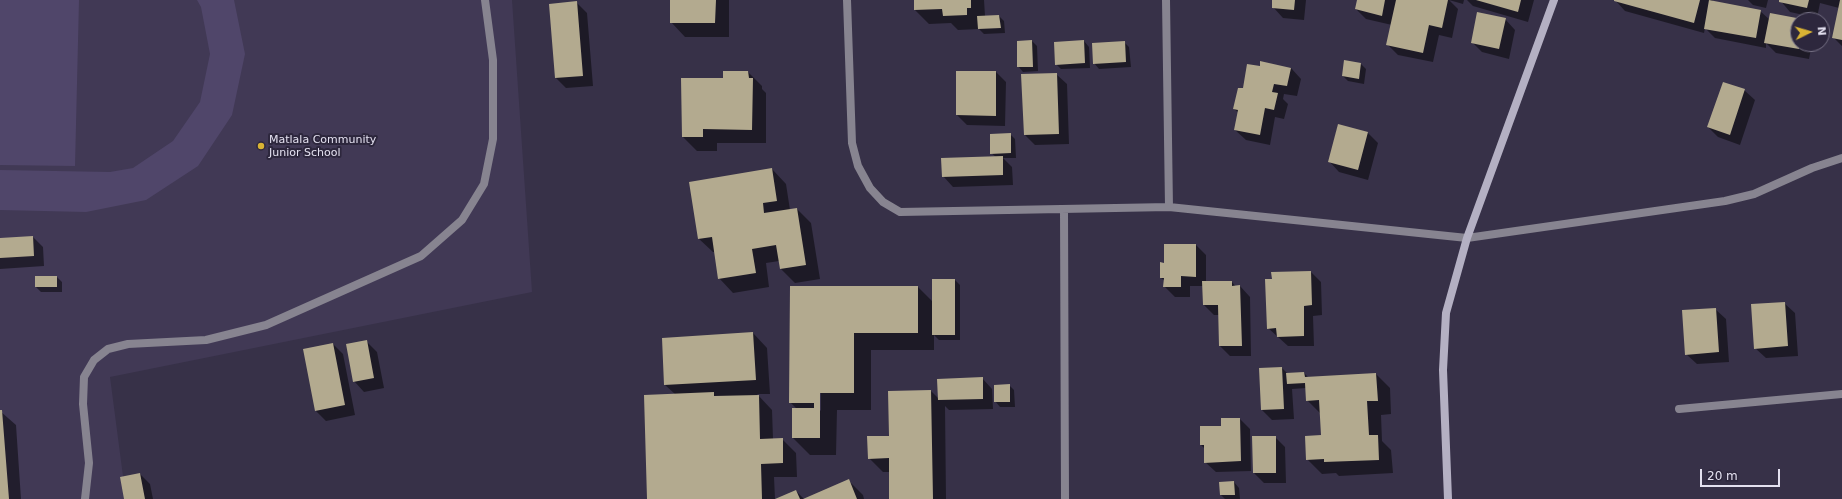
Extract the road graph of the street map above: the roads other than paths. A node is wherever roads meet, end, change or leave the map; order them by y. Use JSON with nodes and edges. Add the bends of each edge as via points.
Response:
{"nodes":[{"id":1,"x":485,"y":0,"type":"edge"},
{"id":2,"x":847,"y":0,"type":"edge"},
{"id":3,"x":1166,"y":0,"type":"edge"},
{"id":4,"x":1554,"y":0,"type":"edge"},
{"id":5,"x":1842,"y":158,"type":"edge"},
{"id":6,"x":1169,"y":207,"type":"junction"},
{"id":7,"x":1064,"y":209,"type":"junction"},
{"id":8,"x":1467,"y":238,"type":"junction"},
{"id":9,"x":1842,"y":394,"type":"edge"},
{"id":10,"x":1679,"y":409,"type":"dead end"},
{"id":11,"x":85,"y":499,"type":"edge"},
{"id":12,"x":1065,"y":499,"type":"edge"},
{"id":13,"x":1448,"y":499,"type":"edge"}],
"edges":[{"from":1,"to":11,"type":"street","via":[[493,60],[493,139],[484,184],[462,220],[421,256],[266,325],[206,340],[128,344],[108,348],[94,360],[84,377],[83,404],[89,463]]},
{"from":2,"to":7,"type":"street","via":[[852,143],[858,166],[870,188],[883,202],[900,212]]},
{"from":3,"to":6,"type":"street"},
{"from":4,"to":8,"type":"street"},
{"from":5,"to":8,"type":"street","via":[[1812,168],[1754,194],[1725,201]]},
{"from":6,"to":7,"type":"street"},
{"from":6,"to":8,"type":"street"},
{"from":7,"to":12,"type":"street"},
{"from":8,"to":13,"type":"street","via":[[1446,314],[1443,370]]},
{"from":9,"to":10,"type":"street"}]}
